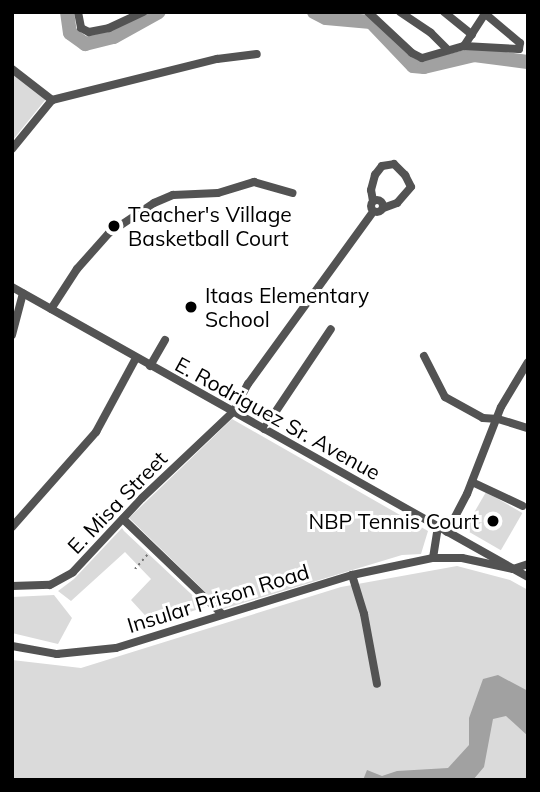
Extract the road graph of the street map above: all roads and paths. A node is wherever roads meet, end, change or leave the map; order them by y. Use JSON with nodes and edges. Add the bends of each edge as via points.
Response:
{"nodes":[{"id":1,"x":78,"y":12,"type":"edge"},
{"id":2,"x":144,"y":12,"type":"edge"},
{"id":3,"x":368,"y":12,"type":"edge"},
{"id":4,"x":400,"y":12,"type":"edge"},
{"id":5,"x":444,"y":12,"type":"edge"},
{"id":6,"x":484,"y":13,"type":"edge"},
{"id":7,"x":472,"y":34,"type":"junction"},
{"id":8,"x":464,"y":46,"type":"junction"},
{"id":9,"x":447,"y":49,"type":"junction"},
{"id":10,"x":257,"y":54,"type":"dead end"},
{"id":11,"x":12,"y":69,"type":"edge"},
{"id":12,"x":52,"y":100,"type":"junction"},
{"id":13,"x":12,"y":149,"type":"edge"},
{"id":14,"x":292,"y":193,"type":"dead end"},
{"id":15,"x":373,"y":201,"type":"junction"},
{"id":16,"x":383,"y":208,"type":"junction"},
{"id":17,"x":373,"y":212,"type":"junction"},
{"id":18,"x":12,"y":287,"type":"edge"},
{"id":19,"x":23,"y":293,"type":"junction"},
{"id":20,"x":51,"y":309,"type":"junction"},
{"id":21,"x":331,"y":328,"type":"dead end"},
{"id":22,"x":12,"y":335,"type":"edge"},
{"id":23,"x":166,"y":340,"type":"dead end"},
{"id":24,"x":424,"y":356,"type":"dead end"},
{"id":25,"x":136,"y":358,"type":"junction"},
{"id":26,"x":528,"y":362,"type":"edge"},
{"id":27,"x":150,"y":366,"type":"junction"},
{"id":28,"x":233,"y":412,"type":"junction"},
{"id":29,"x":498,"y":419,"type":"junction"},
{"id":30,"x":264,"y":429,"type":"junction"},
{"id":31,"x":528,"y":429,"type":"edge"},
{"id":32,"x":472,"y":482,"type":"junction"},
{"id":33,"x":523,"y":506,"type":"dead end"},
{"id":34,"x":122,"y":519,"type":"junction"},
{"id":35,"x":12,"y":527,"type":"edge"},
{"id":36,"x":443,"y":530,"type":"junction"},
{"id":37,"x":153,"y":549,"type":"junction"},
{"id":38,"x":433,"y":558,"type":"junction"},
{"id":39,"x":528,"y":564,"type":"edge"},
{"id":40,"x":135,"y":569,"type":"dead end"},
{"id":41,"x":513,"y":569,"type":"junction"},
{"id":42,"x":352,"y":575,"type":"junction"},
{"id":43,"x":528,"y":577,"type":"edge"},
{"id":44,"x":12,"y":586,"type":"edge"},
{"id":45,"x":222,"y":614,"type":"junction"},
{"id":46,"x":12,"y":646,"type":"edge"},
{"id":47,"x":377,"y":684,"type":"dead end"}],
"edges":[{"from":1,"to":2,"type":"street","via":[[81,28],[89,32]]},
{"from":3,"to":9,"type":"street","via":[[416,57],[438,55]]},
{"from":4,"to":9,"type":"street"},
{"from":5,"to":7,"type":"street"},
{"from":6,"to":7,"type":"street"},
{"from":6,"to":8,"type":"street","via":[[521,47]]},
{"from":7,"to":8,"type":"street"},
{"from":8,"to":9,"type":"street"},
{"from":10,"to":12,"type":"street","via":[[217,59]]},
{"from":11,"to":12,"type":"street"},
{"from":12,"to":13,"type":"street"},
{"from":14,"to":20,"type":"street","via":[[254,182],[218,193],[173,195],[153,203],[109,233],[77,269]]},
{"from":15,"to":16,"type":"street","via":[[382,203]]},
{"from":15,"to":16,"type":"street","via":[[375,175],[382,166],[394,164],[411,187],[397,203]]},
{"from":15,"to":17,"type":"street"},
{"from":16,"to":17,"type":"street"},
{"from":17,"to":28,"type":"street","name":"E. Misa Street","via":[[248,384]]},
{"from":18,"to":19,"type":"street","name":"E. Rodriguez Sr. Avenue"},
{"from":19,"to":20,"type":"street","name":"E. Rodriguez Sr. Avenue"},
{"from":19,"to":22,"type":"street"},
{"from":20,"to":25,"type":"street","name":"E. Rodriguez Sr. Avenue"},
{"from":21,"to":30,"type":"street"},
{"from":23,"to":27,"type":"street"},
{"from":24,"to":29,"type":"street","via":[[445,397],[483,418]]},
{"from":25,"to":27,"type":"street","name":"E. Rodriguez Sr. Avenue"},
{"from":25,"to":35,"type":"street","via":[[96,432]]},
{"from":26,"to":29,"type":"street"},
{"from":27,"to":28,"type":"street","name":"E. Rodriguez Sr. Avenue"},
{"from":28,"to":30,"type":"street","name":"E. Rodriguez Sr. Avenue"},
{"from":28,"to":34,"type":"street","name":"E. Misa Street"},
{"from":29,"to":31,"type":"street"},
{"from":29,"to":32,"type":"street"},
{"from":30,"to":36,"type":"street","name":"E. Rodriguez Sr. Avenue"},
{"from":32,"to":33,"type":"street"},
{"from":32,"to":36,"type":"street"},
{"from":34,"to":37,"type":"street"},
{"from":34,"to":44,"type":"street","name":"E. Misa Street","via":[[73,572],[51,585]]},
{"from":36,"to":38,"type":"street"},
{"from":36,"to":41,"type":"street","name":"E. Rodriguez Sr. Avenue"},
{"from":37,"to":40,"type":"path"},
{"from":37,"to":45,"type":"street"},
{"from":38,"to":41,"type":"street","name":"Insular Prison Road","via":[[461,558]]},
{"from":38,"to":42,"type":"street","name":"Insular Prison Road"},
{"from":39,"to":41,"type":"street"},
{"from":41,"to":43,"type":"street","name":"E. Rodriguez Sr. Avenue"},
{"from":42,"to":45,"type":"street","name":"Insular Prison Road"},
{"from":42,"to":47,"type":"street"},
{"from":45,"to":46,"type":"street","name":"Insular Prison Road","via":[[116,648],[57,654]]}]}
